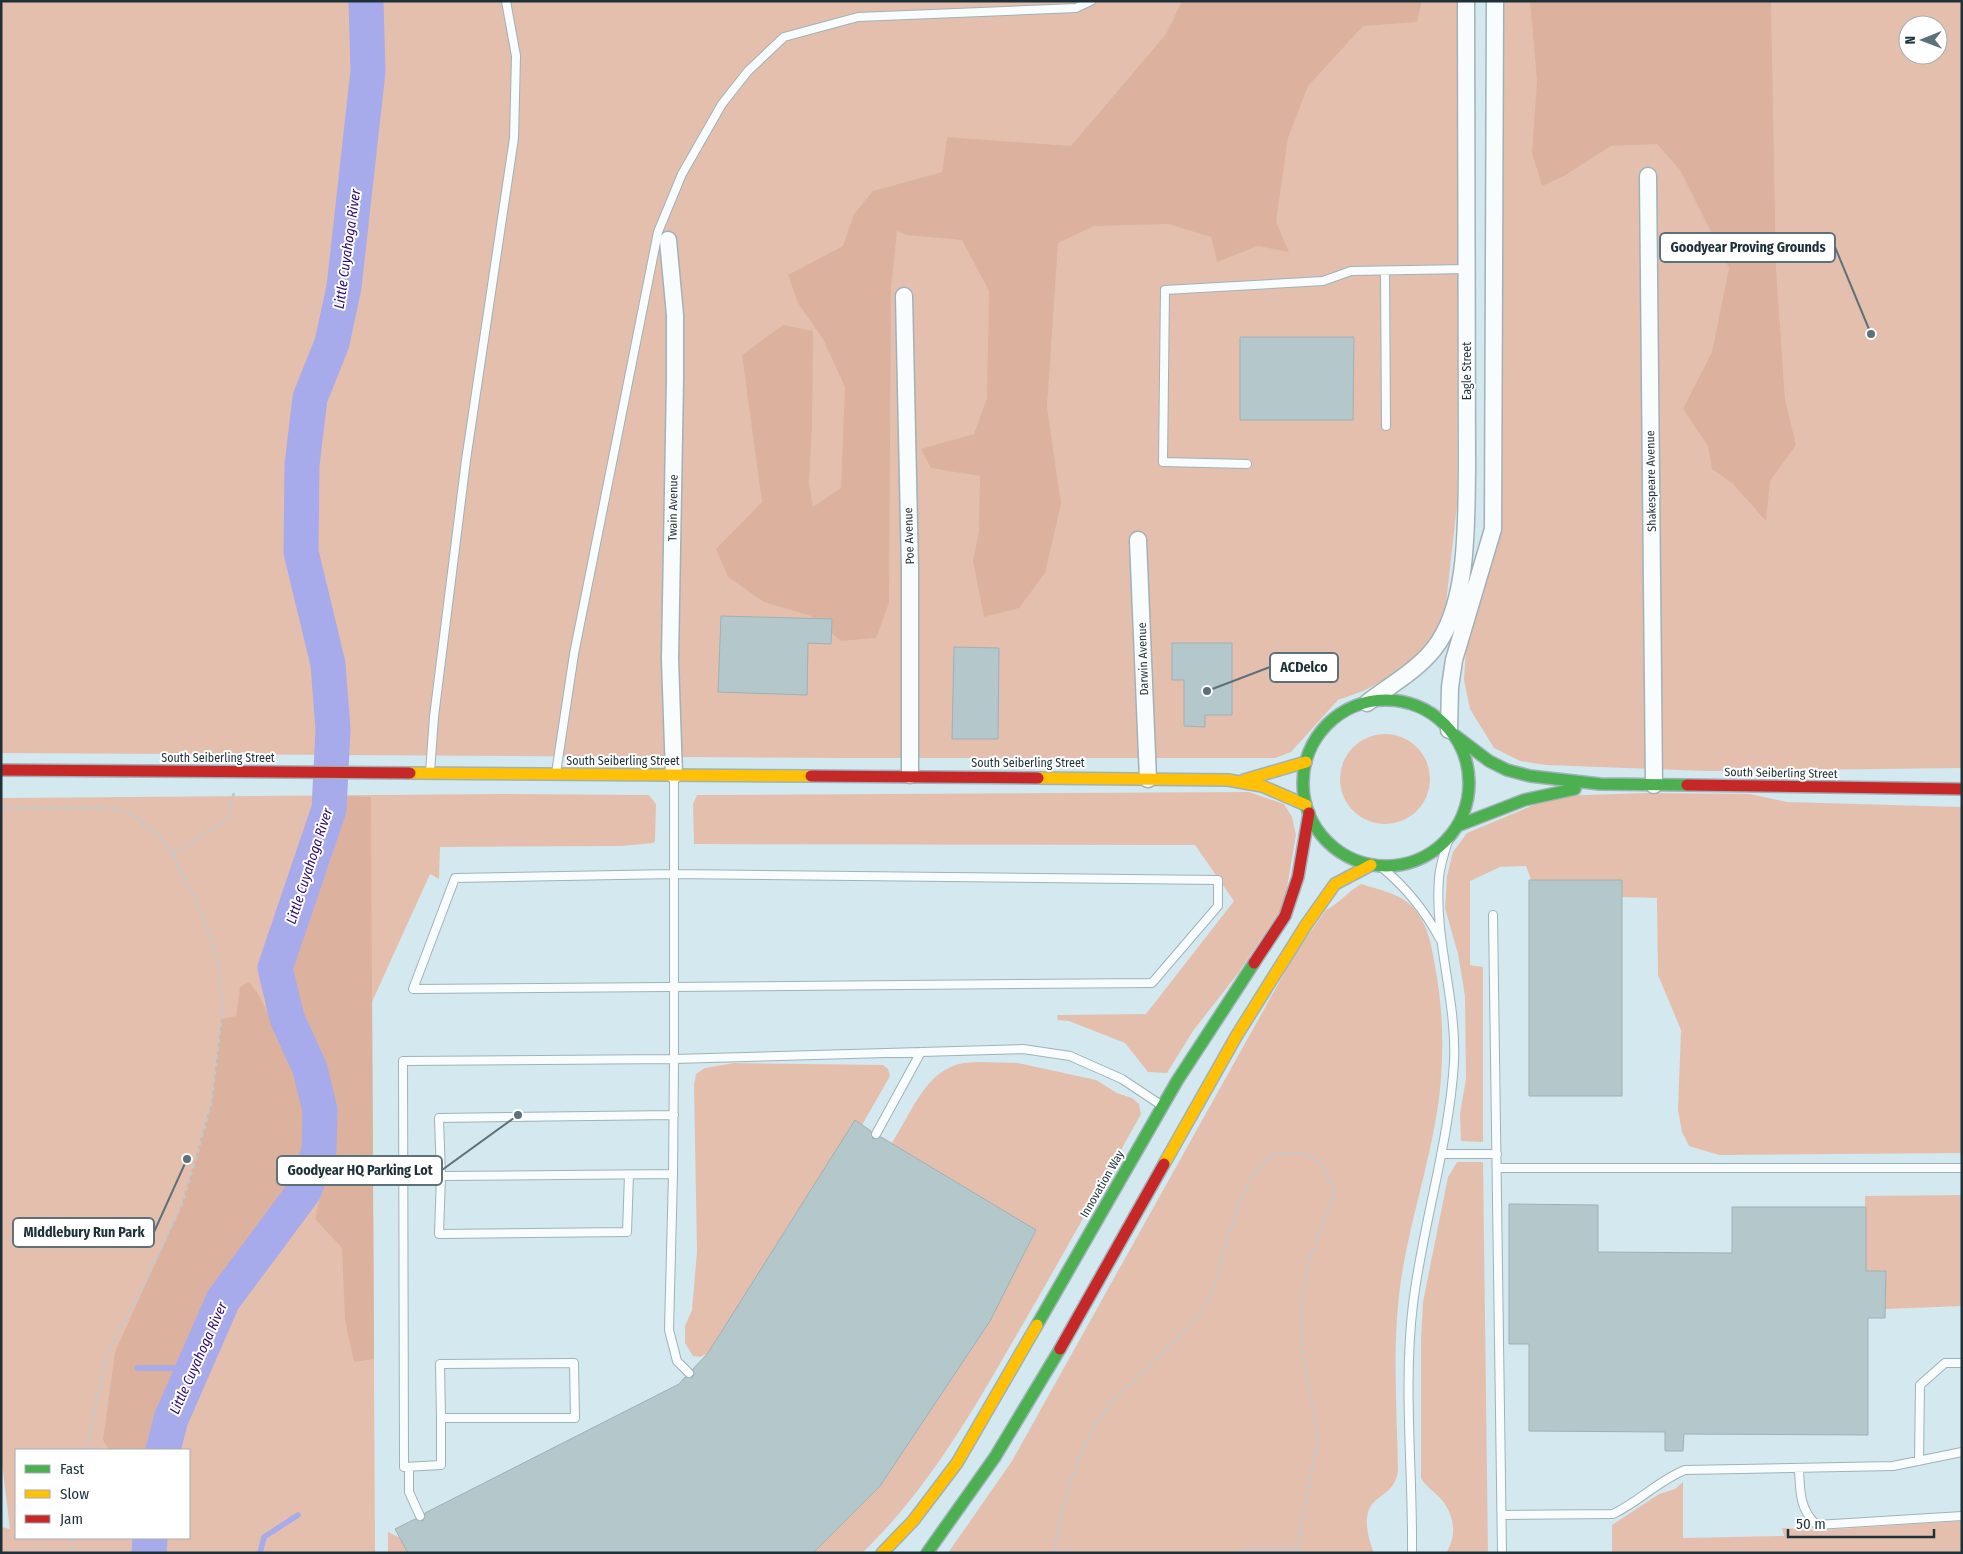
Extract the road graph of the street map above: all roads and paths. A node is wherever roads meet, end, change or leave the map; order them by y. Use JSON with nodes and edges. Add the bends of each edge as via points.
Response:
{"nodes":[{"id":1,"x":506,"y":1,"type":"edge"},
{"id":2,"x":1091,"y":1,"type":"edge"},
{"id":3,"x":1466,"y":1,"type":"edge"},
{"id":4,"x":1495,"y":1,"type":"edge"},
{"id":5,"x":1648,"y":176,"type":"dead end"},
{"id":6,"x":668,"y":240,"type":"dead end"},
{"id":7,"x":1467,"y":269,"type":"junction"},
{"id":8,"x":1385,"y":272,"type":"junction"},
{"id":9,"x":904,"y":296,"type":"dead end"},
{"id":10,"x":1386,"y":426,"type":"dead end"},
{"id":11,"x":1248,"y":464,"type":"dead end"},
{"id":12,"x":1138,"y":540,"type":"dead end"},
{"id":13,"x":1367,"y":703,"type":"junction"},
{"id":14,"x":1451,"y":732,"type":"junction"},
{"id":15,"x":1306,"y":762,"type":"junction"},
{"id":16,"x":1,"y":770,"type":"edge"},
{"id":17,"x":238,"y":772,"type":"junction"},
{"id":18,"x":430,"y":774,"type":"junction"},
{"id":19,"x":556,"y":775,"type":"junction"},
{"id":20,"x":910,"y":775,"type":"junction"},
{"id":21,"x":674,"y":776,"type":"junction"},
{"id":22,"x":1148,"y":778,"type":"junction"},
{"id":23,"x":1244,"y":780,"type":"junction"},
{"id":24,"x":1600,"y":784,"type":"junction"},
{"id":25,"x":1654,"y":785,"type":"junction"},
{"id":26,"x":1962,"y":789,"type":"edge"},
{"id":27,"x":1,"y":808,"type":"edge"},
{"id":28,"x":1307,"y":809,"type":"junction"},
{"id":29,"x":1457,"y":826,"type":"junction"},
{"id":30,"x":1449,"y":838,"type":"junction"},
{"id":31,"x":173,"y":854,"type":"junction"},
{"id":32,"x":1375,"y":865,"type":"junction"},
{"id":33,"x":674,"y":874,"type":"junction"},
{"id":34,"x":1493,"y":915,"type":"dead end"},
{"id":35,"x":1441,"y":942,"type":"junction"},
{"id":36,"x":674,"y":989,"type":"junction"},
{"id":37,"x":921,"y":1052,"type":"junction"},
{"id":38,"x":674,"y":1059,"type":"junction"},
{"id":39,"x":1163,"y":1106,"type":"junction"},
{"id":40,"x":674,"y":1116,"type":"junction"},
{"id":41,"x":876,"y":1134,"type":"dead end"},
{"id":42,"x":1441,"y":1154,"type":"junction"},
{"id":43,"x":1497,"y":1154,"type":"junction"},
{"id":44,"x":1497,"y":1168,"type":"junction"},
{"id":45,"x":1962,"y":1168,"type":"edge"},
{"id":46,"x":673,"y":1174,"type":"junction"},
{"id":47,"x":629,"y":1175,"type":"junction"},
{"id":48,"x":440,"y":1176,"type":"junction"},
{"id":49,"x":1962,"y":1363,"type":"edge"},
{"id":50,"x":689,"y":1373,"type":"dead end"},
{"id":51,"x":441,"y":1418,"type":"junction"},
{"id":52,"x":86,"y":1449,"type":"edge"},
{"id":53,"x":1962,"y":1452,"type":"edge"},
{"id":54,"x":1919,"y":1461,"type":"junction"},
{"id":55,"x":409,"y":1467,"type":"junction"},
{"id":56,"x":1799,"y":1468,"type":"junction"},
{"id":57,"x":1502,"y":1515,"type":"junction"},
{"id":58,"x":420,"y":1516,"type":"dead end"},
{"id":59,"x":1962,"y":1516,"type":"edge"},
{"id":60,"x":72,"y":1539,"type":"edge"},
{"id":61,"x":1300,"y":1548,"type":"junction"},
{"id":62,"x":73,"y":1553,"type":"edge"},
{"id":63,"x":882,"y":1553,"type":"edge"},
{"id":64,"x":927,"y":1553,"type":"edge"},
{"id":65,"x":1054,"y":1553,"type":"edge"},
{"id":66,"x":1230,"y":1553,"type":"edge"},
{"id":67,"x":1300,"y":1553,"type":"edge"},
{"id":68,"x":1412,"y":1553,"type":"edge"},
{"id":69,"x":1502,"y":1553,"type":"edge"}],
"edges":[{"from":1,"to":18,"type":"lane","via":[[516,56],[514,138],[466,460],[434,717]]},
{"from":2,"to":19,"type":"lane","via":[[1076,8],[858,17],[784,36],[748,71],[722,104],[682,174],[658,232],[574,654]]},
{"from":3,"to":7,"type":"street","name":"Eagle Street"},
{"from":4,"to":14,"type":"street","via":[[1493,529],[1454,660],[1450,687]]},
{"from":5,"to":25,"type":"street","name":"Shakespeare Avenue"},
{"from":6,"to":21,"type":"street","name":"Twain Avenue","via":[[675,315],[676,379],[670,659]]},
{"from":7,"to":8,"type":"lane"},
{"from":7,"to":13,"type":"street","name":"Eagle Street","via":[[1466,512],[1457,599],[1447,626],[1432,651]]},
{"from":8,"to":10,"type":"lane"},
{"from":8,"to":11,"type":"lane","via":[[1351,271],[1322,282],[1165,290],[1163,462]]},
{"from":9,"to":20,"type":"street","name":"Poe Avenue","via":[[910,569]]},
{"from":12,"to":22,"type":"street","name":"Darwin Avenue"},
{"from":13,"to":14,"type":"main road","via":[[1391,700],[1414,705],[1436,717]]},
{"from":13,"to":15,"type":"main road","via":[[1347,711],[1329,724],[1315,741]]},
{"from":14,"to":24,"type":"main road","name":"South Seiberling Street","via":[[1506,770]]},
{"from":14,"to":29,"type":"main road","via":[[1464,755],[1469,779],[1466,804]]},
{"from":15,"to":23,"type":"main road","name":"South Seiberling Street"},
{"from":15,"to":28,"type":"main road","via":[[1304,787]]},
{"from":16,"to":17,"type":"main road","name":"South Seiberling Street"},
{"from":17,"to":18,"type":"main road","name":"South Seiberling Street"},
{"from":17,"to":31,"type":"path","via":[[229,818]]},
{"from":18,"to":19,"type":"main road","name":"South Seiberling Street"},
{"from":19,"to":21,"type":"main road","name":"South Seiberling Street"},
{"from":20,"to":21,"type":"main road","name":"South Seiberling Street"},
{"from":20,"to":22,"type":"main road","name":"South Seiberling Street"},
{"from":21,"to":33,"type":"lane"},
{"from":22,"to":23,"type":"main road","name":"South Seiberling Street"},
{"from":23,"to":28,"type":"main road","name":"South Seiberling Street","via":[[1277,789]]},
{"from":24,"to":25,"type":"main road","name":"South Seiberling Street"},
{"from":24,"to":29,"type":"main road","name":"South Seiberling Street","via":[[1524,800]]},
{"from":25,"to":26,"type":"main road","name":"South Seiberling Street"},
{"from":27,"to":31,"type":"path","via":[[122,810],[146,825]]},
{"from":28,"to":32,"type":"main road","via":[[1323,837],[1333,847],[1357,861]]},
{"from":28,"to":39,"type":"main road","name":"Innovation Way","via":[[1298,877],[1285,916],[1225,1004]]},
{"from":29,"to":30,"type":"main road"},
{"from":30,"to":32,"type":"main road","via":[[1413,862],[1399,866]]},
{"from":30,"to":35,"type":"lane","via":[[1439,879]]},
{"from":31,"to":52,"type":"path","via":[[202,913],[218,961],[221,1019],[211,1102],[181,1206],[107,1353]]},
{"from":32,"to":35,"type":"lane","via":[[1400,883],[1420,906]]},
{"from":32,"to":64,"type":"main road","via":[[1335,884],[1306,925],[1237,1035],[1005,1441]]},
{"from":33,"to":36,"type":"lane"},
{"from":33,"to":36,"type":"lane","via":[[455,878],[413,989]]},
{"from":33,"to":36,"type":"lane","via":[[1218,880],[1218,906],[1152,983]]},
{"from":34,"to":43,"type":"lane"},
{"from":35,"to":42,"type":"lane","via":[[1452,1016],[1454,1060]]},
{"from":36,"to":38,"type":"lane"},
{"from":37,"to":38,"type":"lane"},
{"from":37,"to":39,"type":"lane","via":[[1024,1049],[1070,1056],[1122,1078]]},
{"from":37,"to":41,"type":"lane"},
{"from":38,"to":40,"type":"lane"},
{"from":38,"to":55,"type":"lane","via":[[403,1061],[404,1467]]},
{"from":39,"to":63,"type":"main road","name":"Innovation Way","via":[[957,1463],[913,1521]]},
{"from":40,"to":46,"type":"lane"},
{"from":40,"to":48,"type":"lane","via":[[439,1118]]},
{"from":42,"to":43,"type":"lane"},
{"from":42,"to":68,"type":"lane","via":[[1421,1254],[1411,1329]]},
{"from":43,"to":44,"type":"lane"},
{"from":44,"to":45,"type":"lane"},
{"from":44,"to":57,"type":"lane"},
{"from":46,"to":47,"type":"lane"},
{"from":46,"to":50,"type":"lane","via":[[669,1330],[677,1361]]},
{"from":47,"to":48,"type":"lane"},
{"from":47,"to":48,"type":"lane","via":[[627,1232],[439,1234]]},
{"from":49,"to":54,"type":"lane","via":[[1945,1363],[1920,1385]]},
{"from":51,"to":51,"type":"lane","via":[[575,1418],[574,1363],[440,1364]]},
{"from":51,"to":55,"type":"lane","via":[[441,1465]]},
{"from":53,"to":54,"type":"lane"},
{"from":54,"to":56,"type":"lane","via":[[1893,1466]]},
{"from":55,"to":58,"type":"lane","via":[[410,1492]]},
{"from":56,"to":57,"type":"lane","via":[[1685,1470],[1670,1476],[1613,1514]]},
{"from":56,"to":59,"type":"lane","via":[[1800,1501],[1817,1525]]},
{"from":57,"to":69,"type":"lane"},
{"from":60,"to":62,"type":"path"},
{"from":61,"to":65,"type":"path","via":[[1300,1530],[1318,1440],[1302,1345],[1303,1297],[1309,1260],[1335,1192],[1317,1158],[1300,1153],[1274,1154],[1257,1168],[1244,1192],[1220,1270],[1205,1306],[1172,1345],[1112,1402],[1091,1434],[1073,1471],[1060,1515]]},
{"from":61,"to":66,"type":"path","via":[[1252,1548]]},
{"from":61,"to":67,"type":"path"}]}
